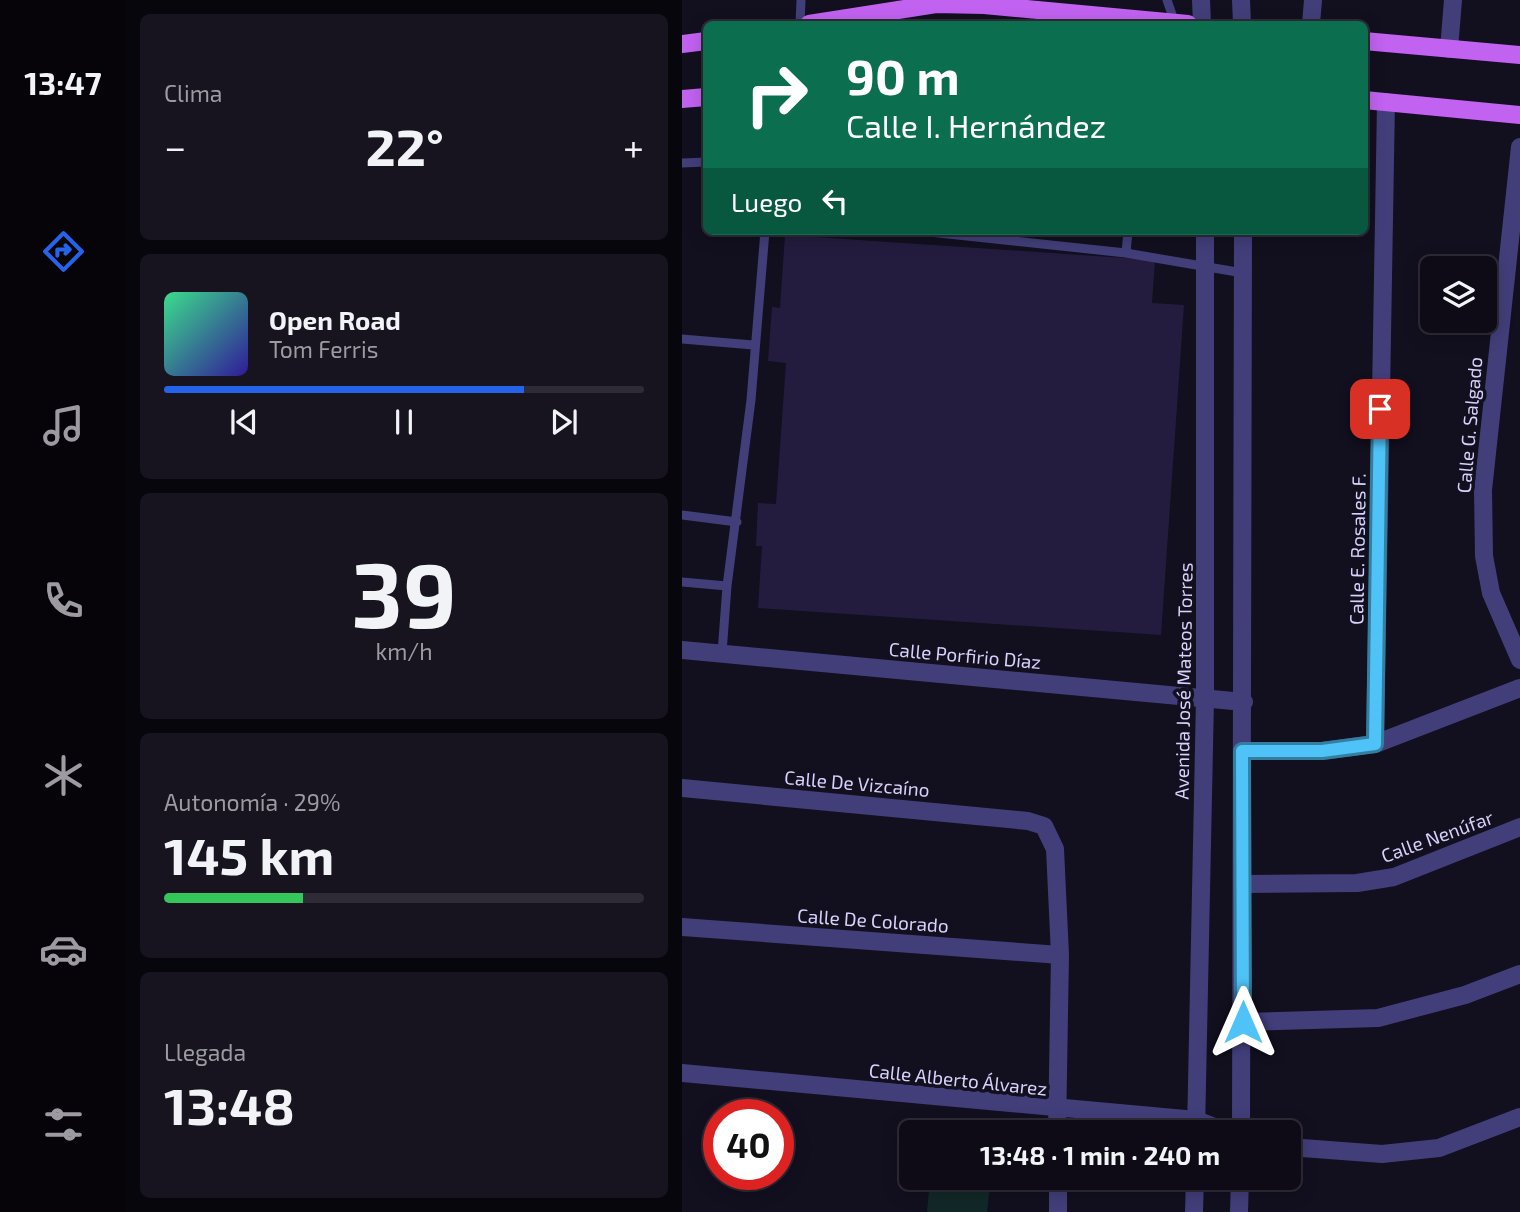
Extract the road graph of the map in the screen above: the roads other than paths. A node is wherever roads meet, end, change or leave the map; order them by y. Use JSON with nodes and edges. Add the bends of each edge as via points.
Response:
{"nodes":[{"id":1,"x":801,"y":0,"type":"edge"},
{"id":2,"x":1167,"y":0,"type":"edge"},
{"id":3,"x":1201,"y":0,"type":"edge"},
{"id":4,"x":1241,"y":0,"type":"edge"},
{"id":5,"x":1313,"y":0,"type":"edge"},
{"id":6,"x":1453,"y":0,"type":"edge"},
{"id":7,"x":1024,"y":5,"type":"edge"},
{"id":8,"x":1065,"y":7,"type":"edge"},
{"id":9,"x":800,"y":21,"type":"edge"},
{"id":10,"x":828,"y":21,"type":"edge"},
{"id":11,"x":1161,"y":21,"type":"edge"},
{"id":12,"x":1180,"y":21,"type":"edge"},
{"id":13,"x":1202,"y":21,"type":"edge"},
{"id":14,"x":1242,"y":21,"type":"edge"},
{"id":15,"x":1311,"y":21,"type":"edge"},
{"id":16,"x":703,"y":41,"type":"edge"},
{"id":17,"x":1368,"y":41,"type":"edge"},
{"id":18,"x":682,"y":44,"type":"edge"},
{"id":19,"x":1449,"y":49,"type":"junction"},
{"id":20,"x":1520,"y":55,"type":"edge"},
{"id":21,"x":703,"y":97,"type":"edge"},
{"id":22,"x":682,"y":99,"type":"edge"},
{"id":23,"x":1368,"y":100,"type":"edge"},
{"id":24,"x":1386,"y":102,"type":"junction"},
{"id":25,"x":1520,"y":115,"type":"edge"},
{"id":26,"x":1520,"y":147,"type":"edge"},
{"id":27,"x":703,"y":162,"type":"edge"},
{"id":28,"x":682,"y":163,"type":"edge"},
{"id":29,"x":765,"y":235,"type":"edge"},
{"id":30,"x":978,"y":235,"type":"edge"},
{"id":31,"x":1018,"y":235,"type":"edge"},
{"id":32,"x":1128,"y":235,"type":"edge"},
{"id":33,"x":1205,"y":235,"type":"edge"},
{"id":34,"x":1243,"y":235,"type":"edge"},
{"id":35,"x":1017,"y":242,"type":"junction"},
{"id":36,"x":1126,"y":253,"type":"junction"},
{"id":37,"x":1205,"y":267,"type":"junction"},
{"id":38,"x":1243,"y":273,"type":"junction"},
{"id":39,"x":682,"y":339,"type":"edge"},
{"id":40,"x":753,"y":345,"type":"junction"},
{"id":41,"x":682,"y":515,"type":"edge"},
{"id":42,"x":737,"y":522,"type":"junction"},
{"id":43,"x":682,"y":582,"type":"edge"},
{"id":44,"x":727,"y":586,"type":"junction"},
{"id":45,"x":682,"y":650,"type":"edge"},
{"id":46,"x":722,"y":653,"type":"junction"},
{"id":47,"x":1520,"y":660,"type":"edge"},
{"id":48,"x":1520,"y":688,"type":"edge"},
{"id":49,"x":1205,"y":699,"type":"junction"},
{"id":50,"x":1244,"y":702,"type":"junction"},
{"id":51,"x":1375,"y":744,"type":"junction"},
{"id":52,"x":1242,"y":751,"type":"junction"},
{"id":53,"x":682,"y":788,"type":"edge"},
{"id":54,"x":1520,"y":827,"type":"edge"},
{"id":55,"x":1243,"y":884,"type":"junction"},
{"id":56,"x":682,"y":927,"type":"edge"},
{"id":57,"x":1060,"y":955,"type":"junction"},
{"id":58,"x":1520,"y":974,"type":"edge"},
{"id":59,"x":1243,"y":1022,"type":"junction"},
{"id":60,"x":682,"y":1073,"type":"edge"},
{"id":61,"x":1057,"y":1110,"type":"junction"},
{"id":62,"x":1520,"y":1117,"type":"edge"},
{"id":63,"x":1057,"y":1120,"type":"edge"},
{"id":64,"x":1144,"y":1120,"type":"edge"},
{"id":65,"x":1196,"y":1120,"type":"edge"},
{"id":66,"x":1241,"y":1120,"type":"edge"},
{"id":67,"x":1301,"y":1148,"type":"edge"},
{"id":68,"x":1058,"y":1190,"type":"edge"},
{"id":69,"x":1195,"y":1190,"type":"edge"},
{"id":70,"x":1240,"y":1190,"type":"edge"},
{"id":71,"x":1058,"y":1212,"type":"edge"},
{"id":72,"x":1194,"y":1212,"type":"edge"},
{"id":73,"x":1239,"y":1212,"type":"edge"}],
"edges":[{"from":1,"to":9,"type":"lane"},
{"from":2,"to":12,"type":"lane"},
{"from":3,"to":13,"type":"street"},
{"from":4,"to":14,"type":"street"},
{"from":5,"to":15,"type":"street"},
{"from":6,"to":19,"type":"street"},
{"from":7,"to":8,"type":"main road"},
{"from":7,"to":10,"type":"main road","via":[[936,4]]},
{"from":8,"to":11,"type":"main road"},
{"from":16,"to":18,"type":"main road"},
{"from":17,"to":19,"type":"main road"},
{"from":19,"to":20,"type":"main road"},
{"from":21,"to":22,"type":"main road"},
{"from":23,"to":24,"type":"main road"},
{"from":24,"to":25,"type":"main road"},
{"from":24,"to":51,"type":"street","name":"Calle E. Rosales F."},
{"from":26,"to":47,"type":"street","name":"Calle G. Salgado","via":[[1483,489],[1484,556],[1491,593]]},
{"from":27,"to":28,"type":"lane"},
{"from":29,"to":40,"type":"lane"},
{"from":30,"to":35,"type":"lane"},
{"from":31,"to":35,"type":"lane"},
{"from":32,"to":36,"type":"lane"},
{"from":33,"to":37,"type":"street","name":"Avenida José Mateos Torres"},
{"from":34,"to":38,"type":"street"},
{"from":35,"to":36,"type":"lane"},
{"from":36,"to":37,"type":"lane"},
{"from":37,"to":38,"type":"lane"},
{"from":37,"to":49,"type":"street","name":"Avenida José Mateos Torres"},
{"from":38,"to":50,"type":"street"},
{"from":39,"to":40,"type":"lane"},
{"from":40,"to":42,"type":"lane"},
{"from":41,"to":42,"type":"lane"},
{"from":42,"to":44,"type":"lane"},
{"from":43,"to":44,"type":"lane"},
{"from":44,"to":46,"type":"lane"},
{"from":45,"to":46,"type":"street","name":"Calle Porfirio Díaz"},
{"from":46,"to":49,"type":"street","name":"Calle Porfirio Díaz"},
{"from":48,"to":51,"type":"street"},
{"from":49,"to":50,"type":"street","name":"Calle Porfirio Díaz"},
{"from":49,"to":65,"type":"street","name":"Avenida José Mateos Torres"},
{"from":50,"to":52,"type":"street"},
{"from":51,"to":52,"type":"street","via":[[1322,751]]},
{"from":52,"to":55,"type":"street"},
{"from":53,"to":57,"type":"street","name":"Calle De Vizcaíno","via":[[1044,825],[1055,849]]},
{"from":54,"to":55,"type":"street","name":"Calle Nenúfar","via":[[1394,877],[1357,883]]},
{"from":55,"to":59,"type":"street"},
{"from":56,"to":57,"type":"street","name":"Calle De Colorado"},
{"from":57,"to":61,"type":"street"},
{"from":58,"to":59,"type":"street","via":[[1465,995],[1378,1018]]},
{"from":59,"to":66,"type":"street"},
{"from":60,"to":61,"type":"street","name":"Calle Alberto Álvarez"},
{"from":61,"to":63,"type":"street"},
{"from":61,"to":64,"type":"street","name":"Calle Alberto Álvarez"},
{"from":62,"to":67,"type":"street","via":[[1439,1148],[1382,1154]]},
{"from":68,"to":71,"type":"street"},
{"from":69,"to":72,"type":"street"},
{"from":70,"to":73,"type":"street"}]}
